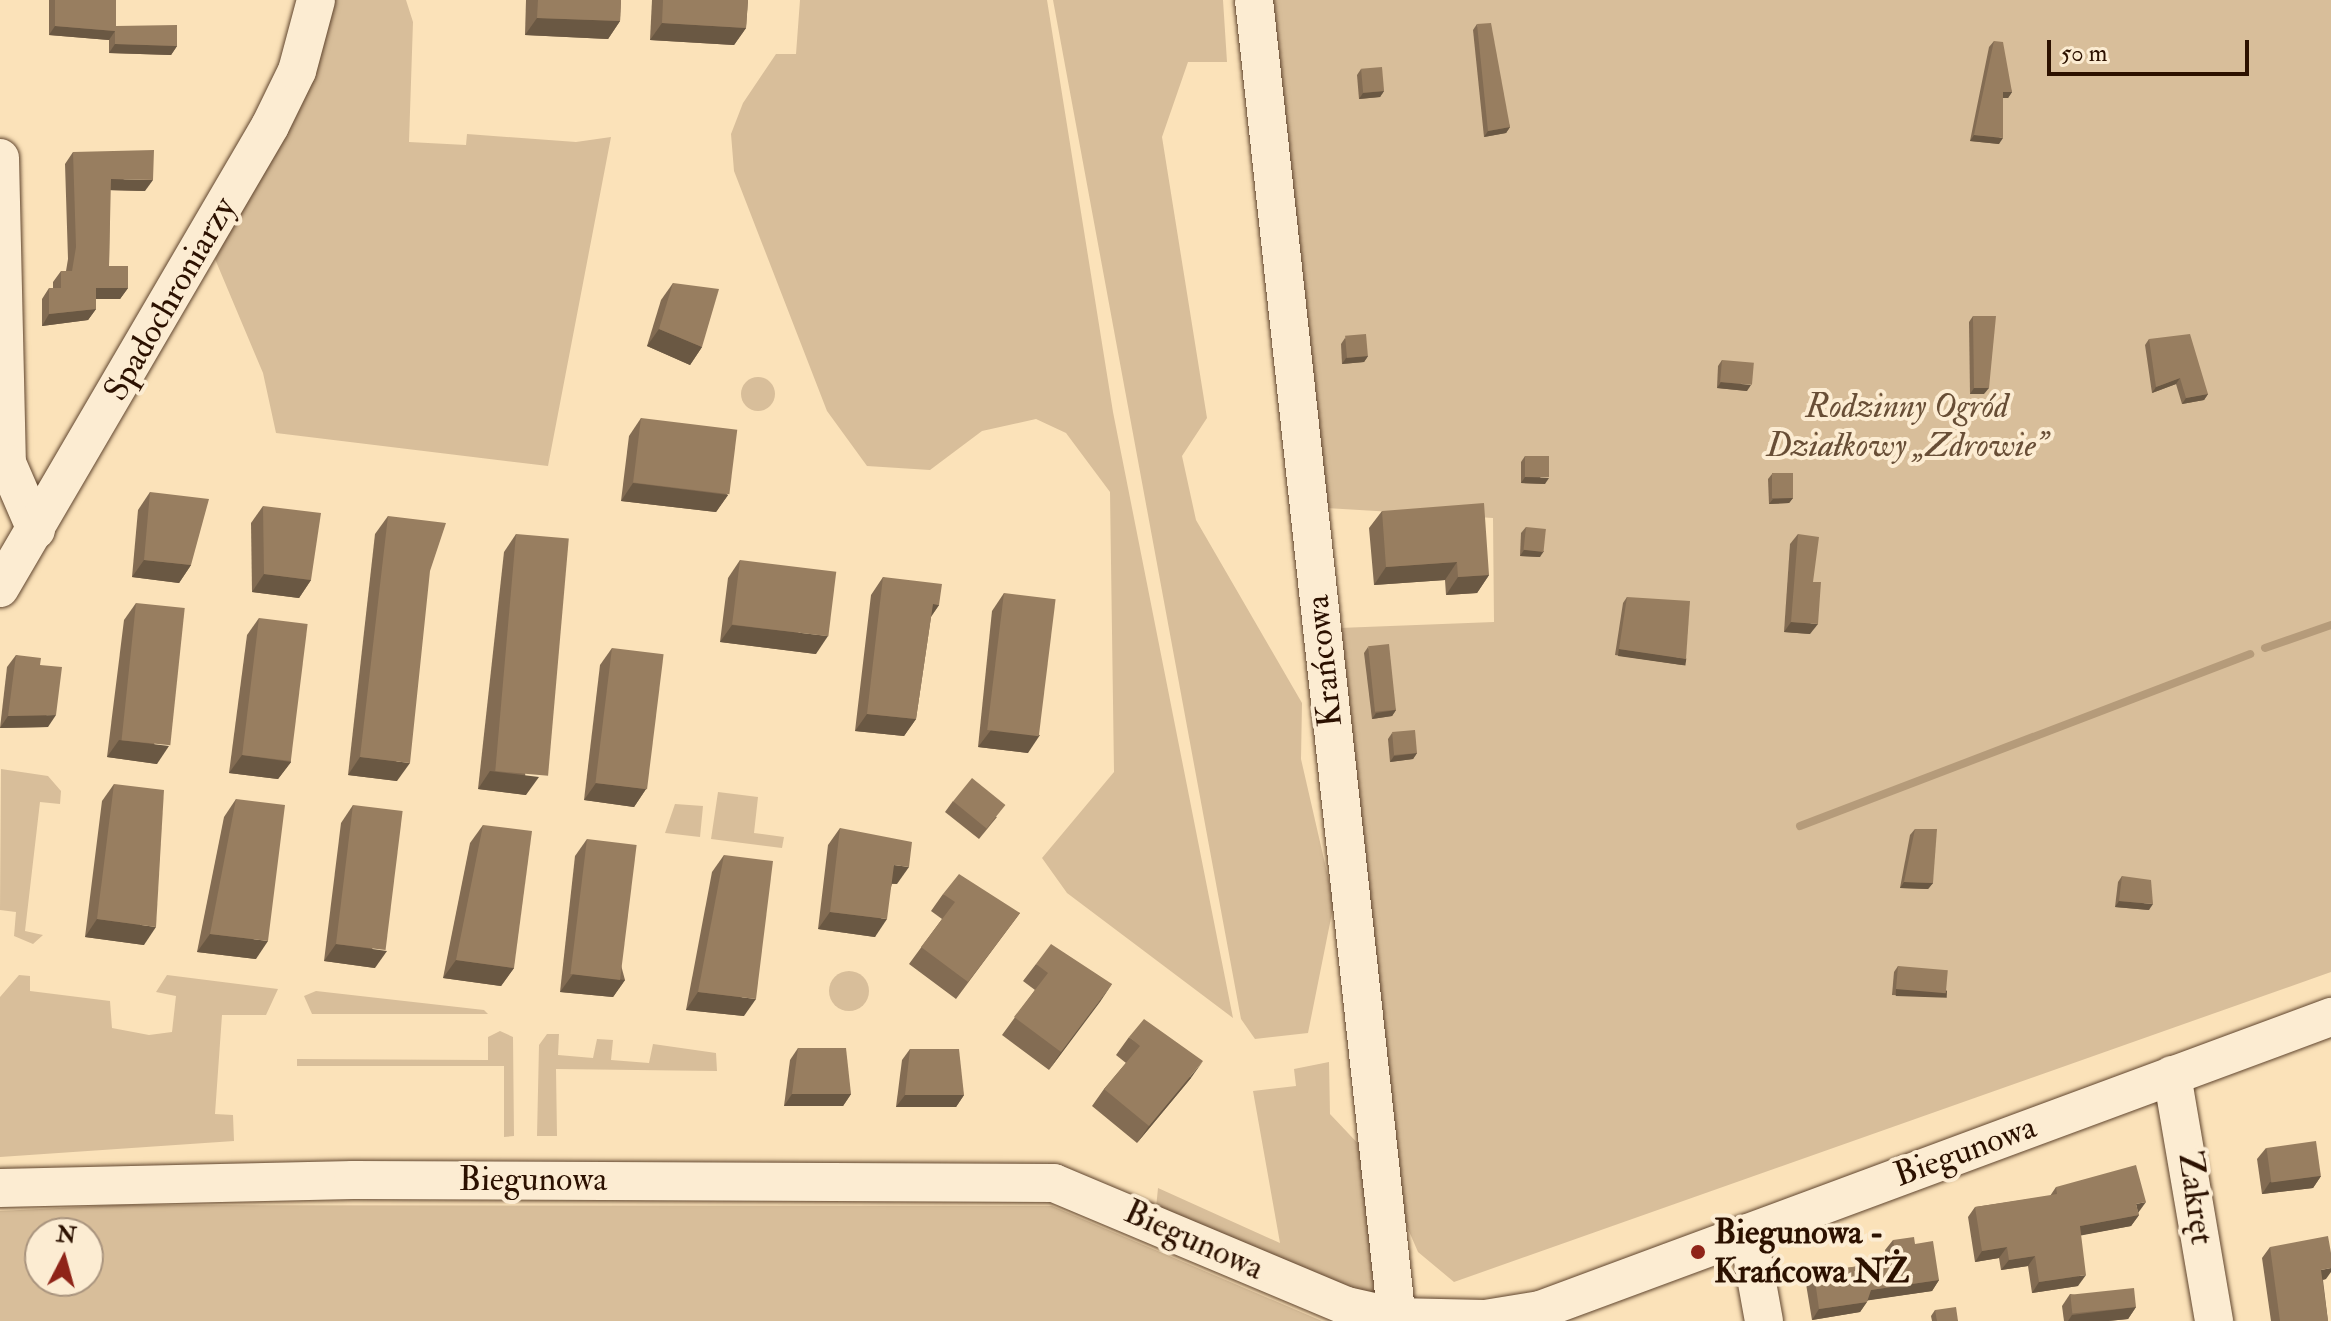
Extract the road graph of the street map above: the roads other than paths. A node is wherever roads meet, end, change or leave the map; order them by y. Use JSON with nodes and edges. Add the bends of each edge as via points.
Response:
{"nodes":[{"id":1,"x":316,"y":0,"type":"edge"},
{"id":2,"x":1254,"y":0,"type":"edge"},
{"id":3,"x":0,"y":158,"type":"edge"},
{"id":4,"x":36,"y":530,"type":"junction"},
{"id":5,"x":0,"y":588,"type":"edge"},
{"id":6,"x":2331,"y":1017,"type":"edge"},
{"id":7,"x":2172,"y":1075,"type":"junction"},
{"id":8,"x":0,"y":1188,"type":"edge"},
{"id":9,"x":1748,"y":1233,"type":"junction"},
{"id":10,"x":1397,"y":1319,"type":"edge"},
{"id":11,"x":1764,"y":1321,"type":"edge"},
{"id":12,"x":2214,"y":1321,"type":"edge"}],
"edges":[{"from":1,"to":4,"type":"street","name":"Spadochroniarzy","via":[[297,71],[270,126]]},
{"from":2,"to":10,"type":"street","name":"Krańcowa"},
{"from":3,"to":4,"type":"street","via":[[7,463]]},
{"from":4,"to":5,"type":"street","name":"Spadochroniarzy"},
{"from":6,"to":7,"type":"street","name":"Biegunowa"},
{"from":7,"to":9,"type":"street","name":"Biegunowa"},
{"from":7,"to":12,"type":"street","name":"Zakręt"},
{"from":8,"to":10,"type":"street","name":"Biegunowa","via":[[338,1180],[1054,1183],[1331,1300]]},
{"from":9,"to":10,"type":"street","name":"Biegunowa","via":[[1540,1310],[1485,1319]]},
{"from":9,"to":11,"type":"street"}]}
